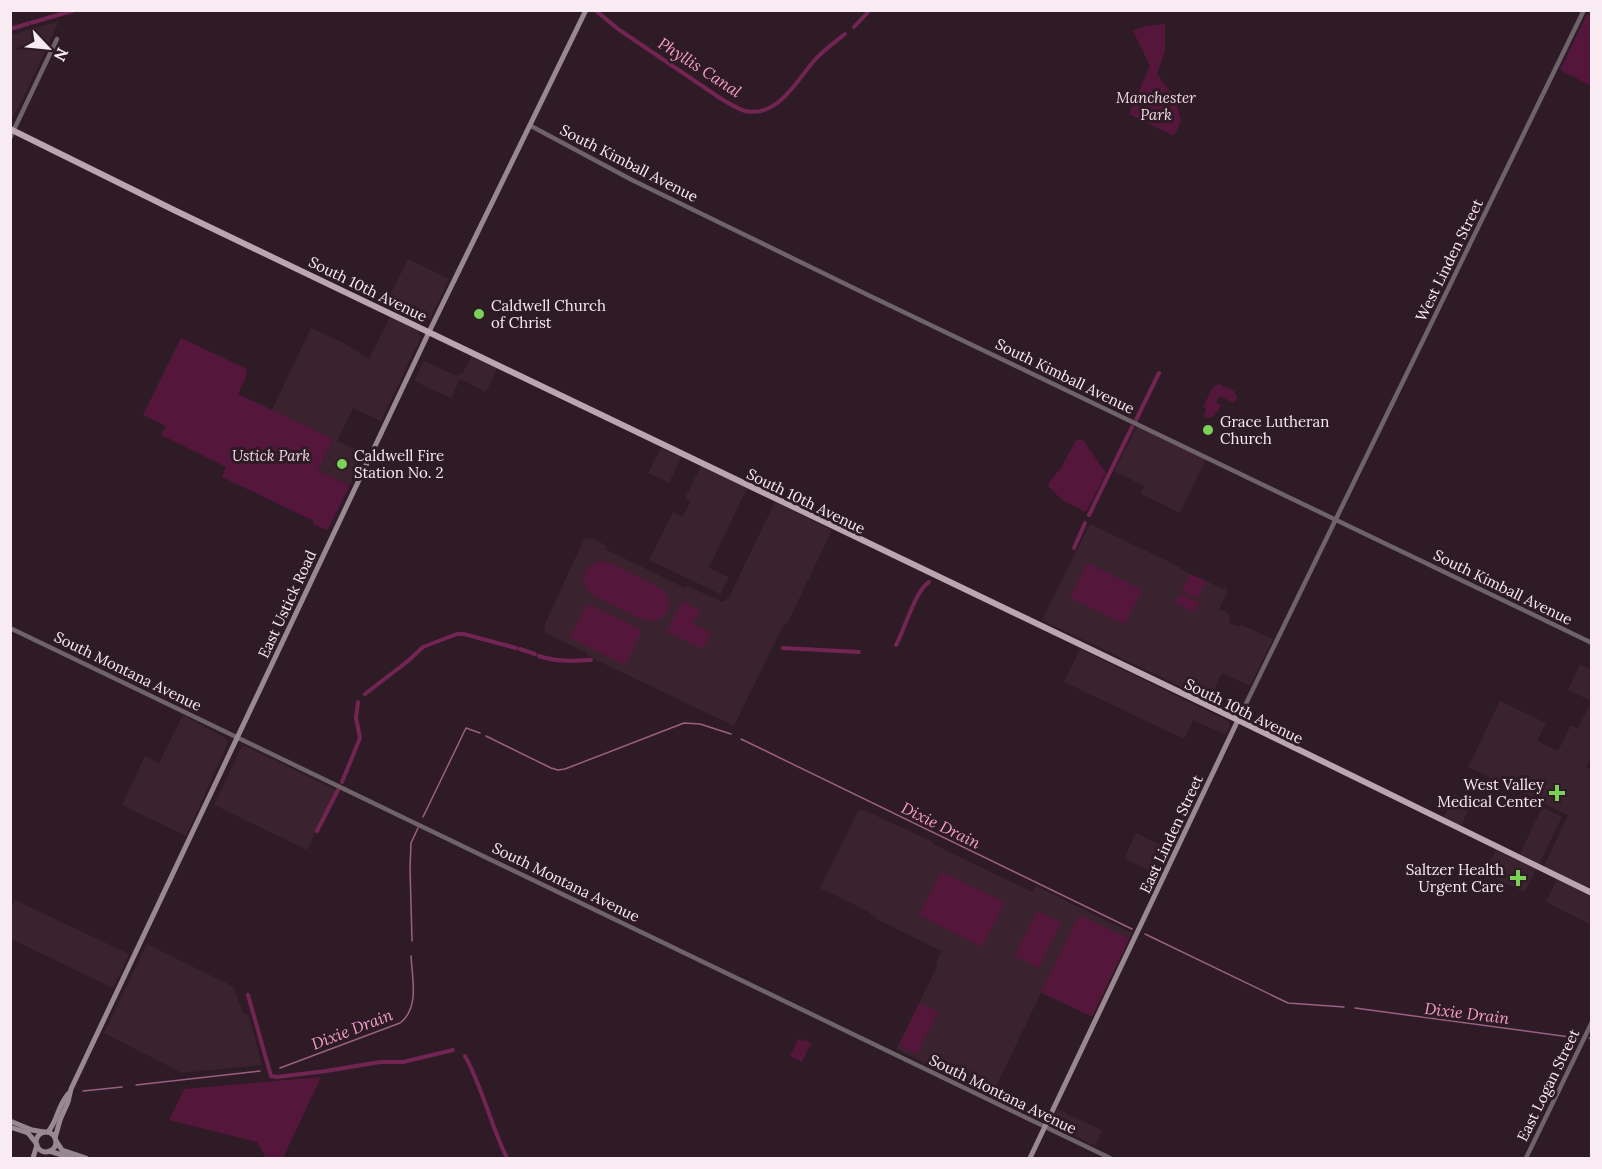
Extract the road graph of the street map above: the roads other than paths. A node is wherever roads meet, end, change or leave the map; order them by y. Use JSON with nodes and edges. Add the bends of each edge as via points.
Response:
{"nodes":[{"id":1,"x":586,"y":10,"type":"edge"},
{"id":2,"x":1584,"y":10,"type":"edge"},
{"id":3,"x":57,"y":39,"type":"dead end"},
{"id":4,"x":531,"y":126,"type":"junction"},
{"id":5,"x":12,"y":130,"type":"edge"},
{"id":6,"x":10,"y":138,"type":"edge"},
{"id":7,"x":429,"y":332,"type":"junction"},
{"id":8,"x":1336,"y":521,"type":"junction"},
{"id":9,"x":10,"y":627,"type":"edge"},
{"id":10,"x":1592,"y":643,"type":"edge"},
{"id":11,"x":1238,"y":720,"type":"junction"},
{"id":12,"x":237,"y":737,"type":"junction"},
{"id":13,"x":1592,"y":893,"type":"edge"},
{"id":14,"x":1592,"y":1022,"type":"edge"},
{"id":15,"x":69,"y":1094,"type":"junction"},
{"id":16,"x":10,"y":1121,"type":"edge"},
{"id":17,"x":10,"y":1127,"type":"edge"},
{"id":18,"x":1045,"y":1127,"type":"junction"},
{"id":19,"x":46,"y":1132,"type":"junction"},
{"id":20,"x":55,"y":1140,"type":"junction"},
{"id":21,"x":37,"y":1144,"type":"junction"},
{"id":22,"x":48,"y":1151,"type":"junction"},
{"id":23,"x":33,"y":1158,"type":"edge"},
{"id":24,"x":39,"y":1158,"type":"edge"},
{"id":25,"x":72,"y":1158,"type":"edge"},
{"id":26,"x":86,"y":1158,"type":"edge"},
{"id":27,"x":1030,"y":1158,"type":"edge"},
{"id":28,"x":1110,"y":1158,"type":"edge"},
{"id":29,"x":1526,"y":1158,"type":"edge"}],
"edges":[{"from":1,"to":4,"type":"main road","name":"East Ustick Road"},
{"from":2,"to":8,"type":"street","name":"West Linden Street"},
{"from":3,"to":5,"type":"street"},
{"from":4,"to":7,"type":"main road","name":"East Ustick Road"},
{"from":4,"to":8,"type":"street","name":"South Kimball Avenue","via":[[632,180]]},
{"from":5,"to":6,"type":"street"},
{"from":5,"to":7,"type":"main road","name":"South 10th Avenue"},
{"from":7,"to":11,"type":"main road","name":"South 10th Avenue"},
{"from":7,"to":12,"type":"main road","name":"East Ustick Road"},
{"from":8,"to":10,"type":"street","name":"South Kimball Avenue"},
{"from":8,"to":11,"type":"street","name":"East Linden Street"},
{"from":9,"to":12,"type":"street","name":"South Montana Avenue"},
{"from":11,"to":13,"type":"main road","name":"South 10th Avenue"},
{"from":11,"to":18,"type":"main road","name":"East Linden Street"},
{"from":12,"to":15,"type":"main road","name":"East Ustick Road"},
{"from":12,"to":18,"type":"street","name":"South Montana Avenue"},
{"from":14,"to":29,"type":"street","name":"East Logan Street"},
{"from":15,"to":19,"type":"main road","name":"East Ustick Road"},
{"from":15,"to":20,"type":"main road","name":"East Ustick Road"},
{"from":16,"to":19,"type":"main road"},
{"from":17,"to":21,"type":"main road","via":[[28,1133]]},
{"from":18,"to":27,"type":"main road","name":"East Linden Street"},
{"from":18,"to":28,"type":"street","name":"South Montana Avenue"},
{"from":19,"to":20,"type":"main road"},
{"from":19,"to":21,"type":"main road","via":[[39,1136]]},
{"from":20,"to":22,"type":"main road","via":[[55,1146]]},
{"from":20,"to":26,"type":"main road","via":[[62,1150]]},
{"from":21,"to":22,"type":"main road","via":[[42,1151]]},
{"from":21,"to":23,"type":"main road"},
{"from":22,"to":24,"type":"main road"},
{"from":22,"to":25,"type":"main road"}]}
